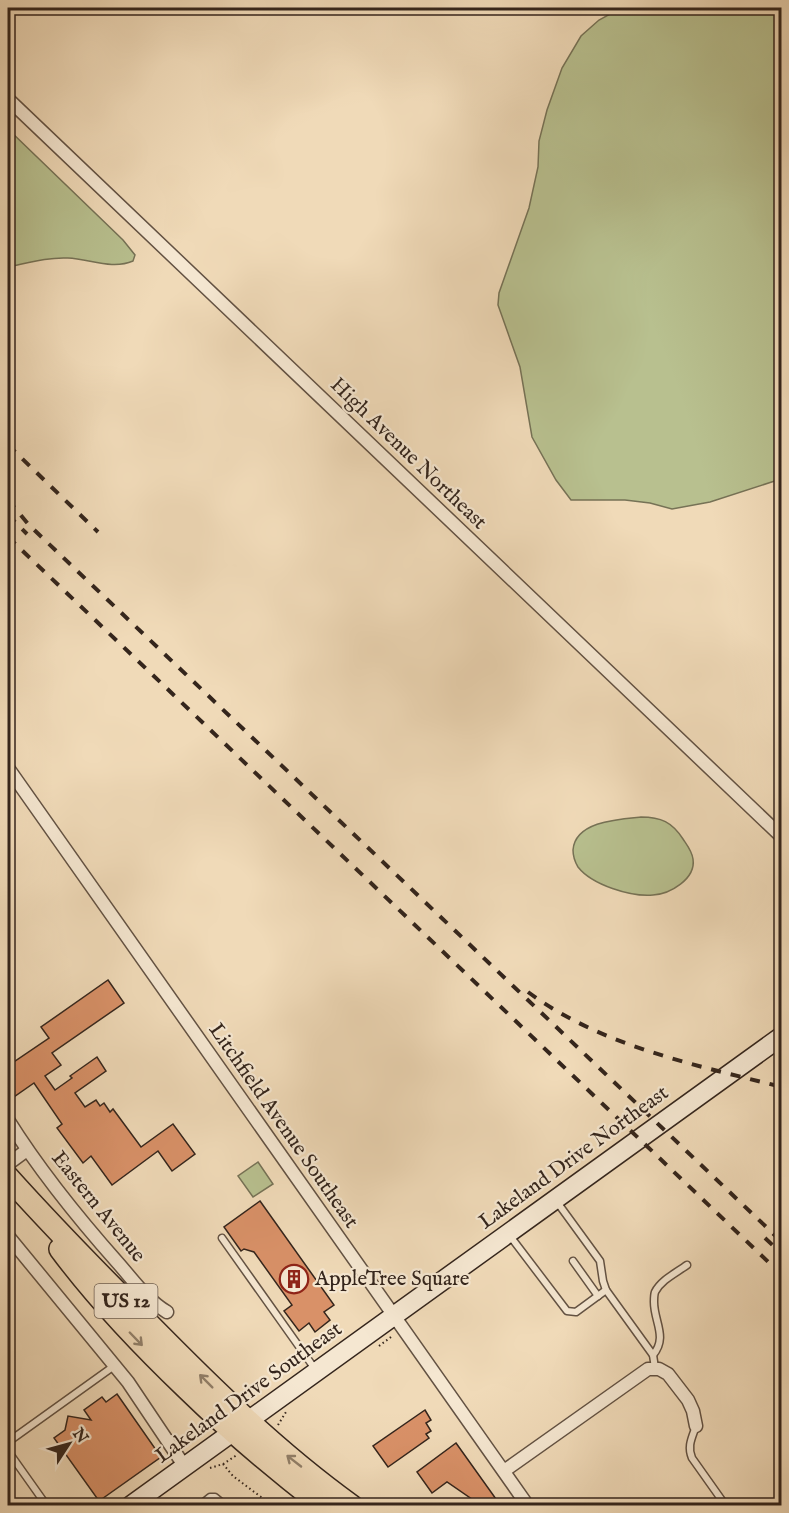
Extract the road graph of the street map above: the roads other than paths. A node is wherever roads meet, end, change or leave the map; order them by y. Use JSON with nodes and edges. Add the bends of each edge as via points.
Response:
{"nodes":[{"id":1,"x":8,"y":99,"type":"edge"},
{"id":2,"x":8,"y":768,"type":"edge"},
{"id":3,"x":782,"y":837,"type":"edge"},
{"id":4,"x":782,"y":1036,"type":"edge"},
{"id":5,"x":8,"y":1120,"type":"edge"},
{"id":6,"x":27,"y":1150,"type":"junction"},
{"id":7,"x":8,"y":1164,"type":"edge"},
{"id":8,"x":8,"y":1178,"type":"edge"},
{"id":9,"x":555,"y":1199,"type":"junction"},
{"id":10,"x":508,"y":1233,"type":"junction"},
{"id":11,"x":8,"y":1236,"type":"edge"},
{"id":12,"x":222,"y":1238,"type":"dead end"},
{"id":13,"x":573,"y":1261,"type":"dead end"},
{"id":14,"x":687,"y":1265,"type":"dead end"},
{"id":15,"x":606,"y":1290,"type":"junction"},
{"id":16,"x":598,"y":1296,"type":"junction"},
{"id":17,"x":166,"y":1312,"type":"dead end"},
{"id":18,"x":394,"y":1316,"type":"junction"},
{"id":19,"x":653,"y":1355,"type":"junction"},
{"id":20,"x":115,"y":1365,"type":"junction"},
{"id":21,"x":655,"y":1368,"type":"junction"},
{"id":22,"x":317,"y":1372,"type":"junction"},
{"id":23,"x":696,"y":1426,"type":"joint"},
{"id":24,"x":240,"y":1427,"type":"junction"},
{"id":25,"x":8,"y":1442,"type":"edge"},
{"id":26,"x":8,"y":1451,"type":"edge"},
{"id":27,"x":185,"y":1467,"type":"junction"},
{"id":28,"x":504,"y":1471,"type":"junction"},
{"id":29,"x":782,"y":1498,"type":"edge"},
{"id":30,"x":47,"y":1506,"type":"edge"},
{"id":31,"x":130,"y":1506,"type":"edge"},
{"id":32,"x":199,"y":1506,"type":"edge"},
{"id":33,"x":226,"y":1506,"type":"edge"},
{"id":34,"x":323,"y":1506,"type":"edge"},
{"id":35,"x":352,"y":1506,"type":"edge"},
{"id":36,"x":528,"y":1506,"type":"edge"},
{"id":37,"x":726,"y":1506,"type":"edge"},
{"id":38,"x":771,"y":1506,"type":"edge"}],
"edges":[{"from":1,"to":3,"type":"street","name":"High Avenue Northeast"},
{"from":2,"to":18,"type":"street","name":"Litchfield Avenue Southeast"},
{"from":4,"to":9,"type":"main road","name":"Lakeland Drive Northeast"},
{"from":5,"to":6,"type":"street","name":"Eastern Avenue"},
{"from":6,"to":7,"type":"street"},
{"from":6,"to":17,"type":"street","name":"Eastern Avenue","via":[[104,1248]]},
{"from":8,"to":24,"type":"highway","name":"US 12","number":"US 12","via":[[108,1309],[160,1364]]},
{"from":9,"to":10,"type":"main road","name":"Lakeland Drive Northeast"},
{"from":9,"to":15,"type":"lane","via":[[600,1261]]},
{"from":10,"to":16,"type":"lane","via":[[567,1311],[576,1312]]},
{"from":10,"to":18,"type":"main road","name":"Lakeland Drive Northeast"},
{"from":11,"to":20,"type":"street"},
{"from":12,"to":22,"type":"lane"},
{"from":13,"to":16,"type":"lane"},
{"from":14,"to":19,"type":"lane","via":[[654,1294],[661,1342]]},
{"from":15,"to":16,"type":"lane"},
{"from":15,"to":19,"type":"lane"},
{"from":18,"to":22,"type":"main road","name":"Lakeland Drive Southeast"},
{"from":18,"to":28,"type":"street","name":"Litchfield Avenue Southeast"},
{"from":19,"to":21,"type":"lane"},
{"from":20,"to":25,"type":"lane"},
{"from":20,"to":27,"type":"street"},
{"from":21,"to":23,"type":"street","via":[[668,1374],[687,1400]]},
{"from":21,"to":28,"type":"street","via":[[641,1373]]},
{"from":22,"to":24,"type":"main road","name":"Lakeland Drive Southeast"},
{"from":23,"to":37,"type":"lane","via":[[689,1446],[692,1458]]},
{"from":24,"to":27,"type":"main road","name":"Lakeland Drive Southeast"},
{"from":24,"to":34,"type":"highway","name":"US 12","number":"US 12","via":[[286,1478]]},
{"from":35,"to":24,"type":"highway","name":"US 12","number":"US 12","one_way":true,"via":[[284,1453]]},
{"from":26,"to":30,"type":"lane"},
{"from":27,"to":31,"type":"main road","name":"Lakeland Drive Southeast"},
{"from":28,"to":36,"type":"street","name":"Litchfield Avenue Southeast"},
{"from":29,"to":38,"type":"lane"},
{"from":32,"to":33,"type":"lane","via":[[210,1497]]}]}
